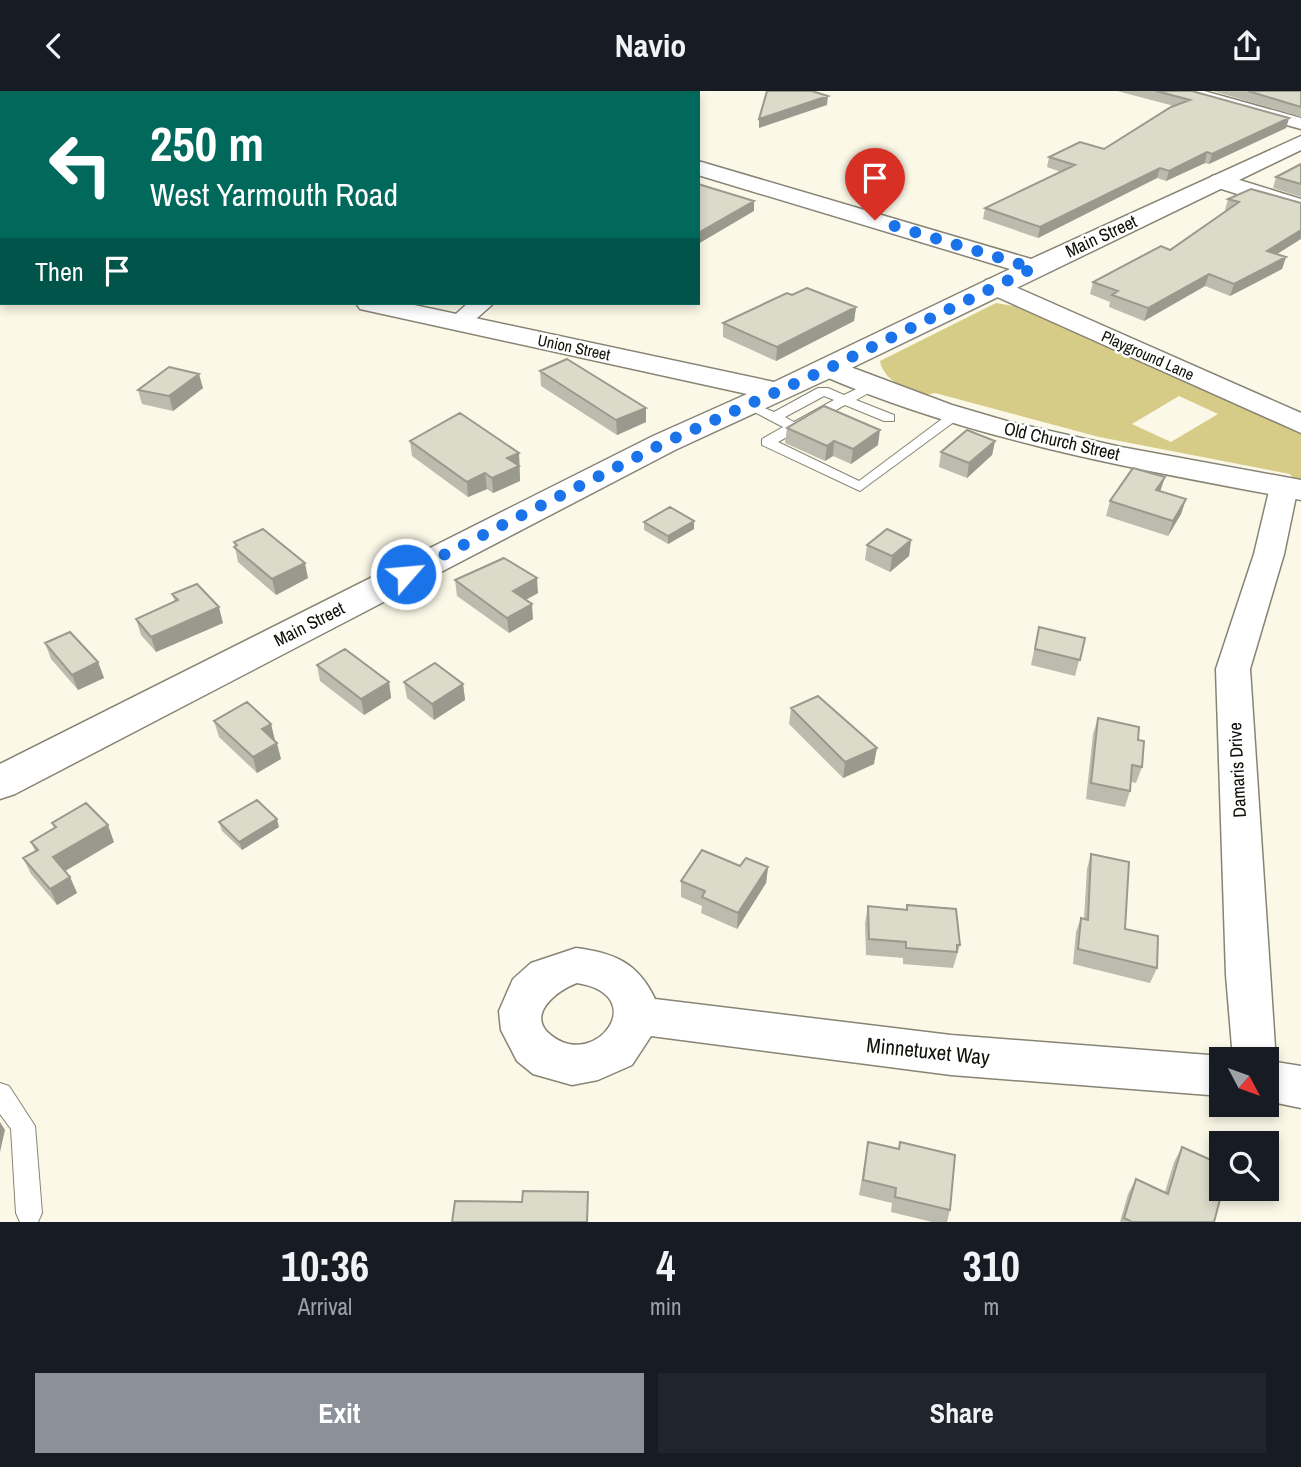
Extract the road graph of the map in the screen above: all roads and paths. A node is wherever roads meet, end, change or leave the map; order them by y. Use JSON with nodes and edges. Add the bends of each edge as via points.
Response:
{"nodes":[{"id":1,"x":1185,"y":91,"type":"edge"},
{"id":2,"x":1301,"y":124,"type":"edge"},
{"id":3,"x":1301,"y":142,"type":"edge"},
{"id":4,"x":700,"y":169,"type":"edge"},
{"id":5,"x":1220,"y":181,"type":"junction"},
{"id":6,"x":1301,"y":207,"type":"edge"},
{"id":7,"x":1033,"y":268,"type":"junction"},
{"id":8,"x":995,"y":286,"type":"junction"},
{"id":9,"x":378,"y":305,"type":"edge"},
{"id":10,"x":479,"y":305,"type":"edge"},
{"id":11,"x":458,"y":322,"type":"junction"},
{"id":12,"x":829,"y":368,"type":"junction"},
{"id":13,"x":856,"y":393,"type":"junction"},
{"id":14,"x":767,"y":405,"type":"junction"},
{"id":15,"x":956,"y":416,"type":"junction"},
{"id":16,"x":889,"y":418,"type":"dead end"},
{"id":17,"x":1301,"y":424,"type":"edge"},
{"id":18,"x":794,"y":427,"type":"junction"},
{"id":19,"x":1292,"y":489,"type":"edge"},
{"id":20,"x":0,"y":783,"type":"edge"},
{"id":21,"x":636,"y":1015,"type":"dead end"},
{"id":22,"x":1254,"y":1047,"type":"edge"},
{"id":23,"x":1209,"y":1075,"type":"edge"},
{"id":24,"x":1279,"y":1083,"type":"edge"},
{"id":25,"x":1301,"y":1087,"type":"edge"},
{"id":26,"x":0,"y":1094,"type":"edge"},
{"id":27,"x":29,"y":1213,"type":"dead end"}],
"edges":[{"from":1,"to":2,"type":"street"},
{"from":3,"to":5,"type":"main road","name":"Main Street"},
{"from":4,"to":7,"type":"main road"},
{"from":5,"to":6,"type":"main road"},
{"from":5,"to":7,"type":"main road","name":"Main Street"},
{"from":7,"to":8,"type":"main road","name":"Main Street"},
{"from":8,"to":12,"type":"main road","name":"Main Street"},
{"from":8,"to":17,"type":"main road","name":"Playground Lane"},
{"from":9,"to":11,"type":"main road","name":"Union Street"},
{"from":10,"to":11,"type":"street"},
{"from":11,"to":14,"type":"main road","name":"Union Street"},
{"from":12,"to":13,"type":"main road","name":"Old Church Street"},
{"from":12,"to":14,"type":"main road","name":"Main Street"},
{"from":13,"to":14,"type":"lane","via":[[823,391]]},
{"from":13,"to":15,"type":"main road","name":"Old Church Street"},
{"from":13,"to":16,"type":"lane"},
{"from":13,"to":18,"type":"lane"},
{"from":14,"to":18,"type":"lane"},
{"from":14,"to":20,"type":"main road","name":"Main Street","via":[[664,443]]},
{"from":15,"to":18,"type":"lane","via":[[860,487],[767,442]]},
{"from":15,"to":19,"type":"main road","name":"Old Church Street","via":[[1059,442]]},
{"from":19,"to":22,"type":"street","name":"Damaris Drive","via":[[1233,669]]},
{"from":21,"to":23,"type":"street","name":"Minnetuxet Way","via":[[951,1055]]},
{"from":24,"to":25,"type":"street"},
{"from":26,"to":27,"type":"lane","via":[[23,1126]]}]}
